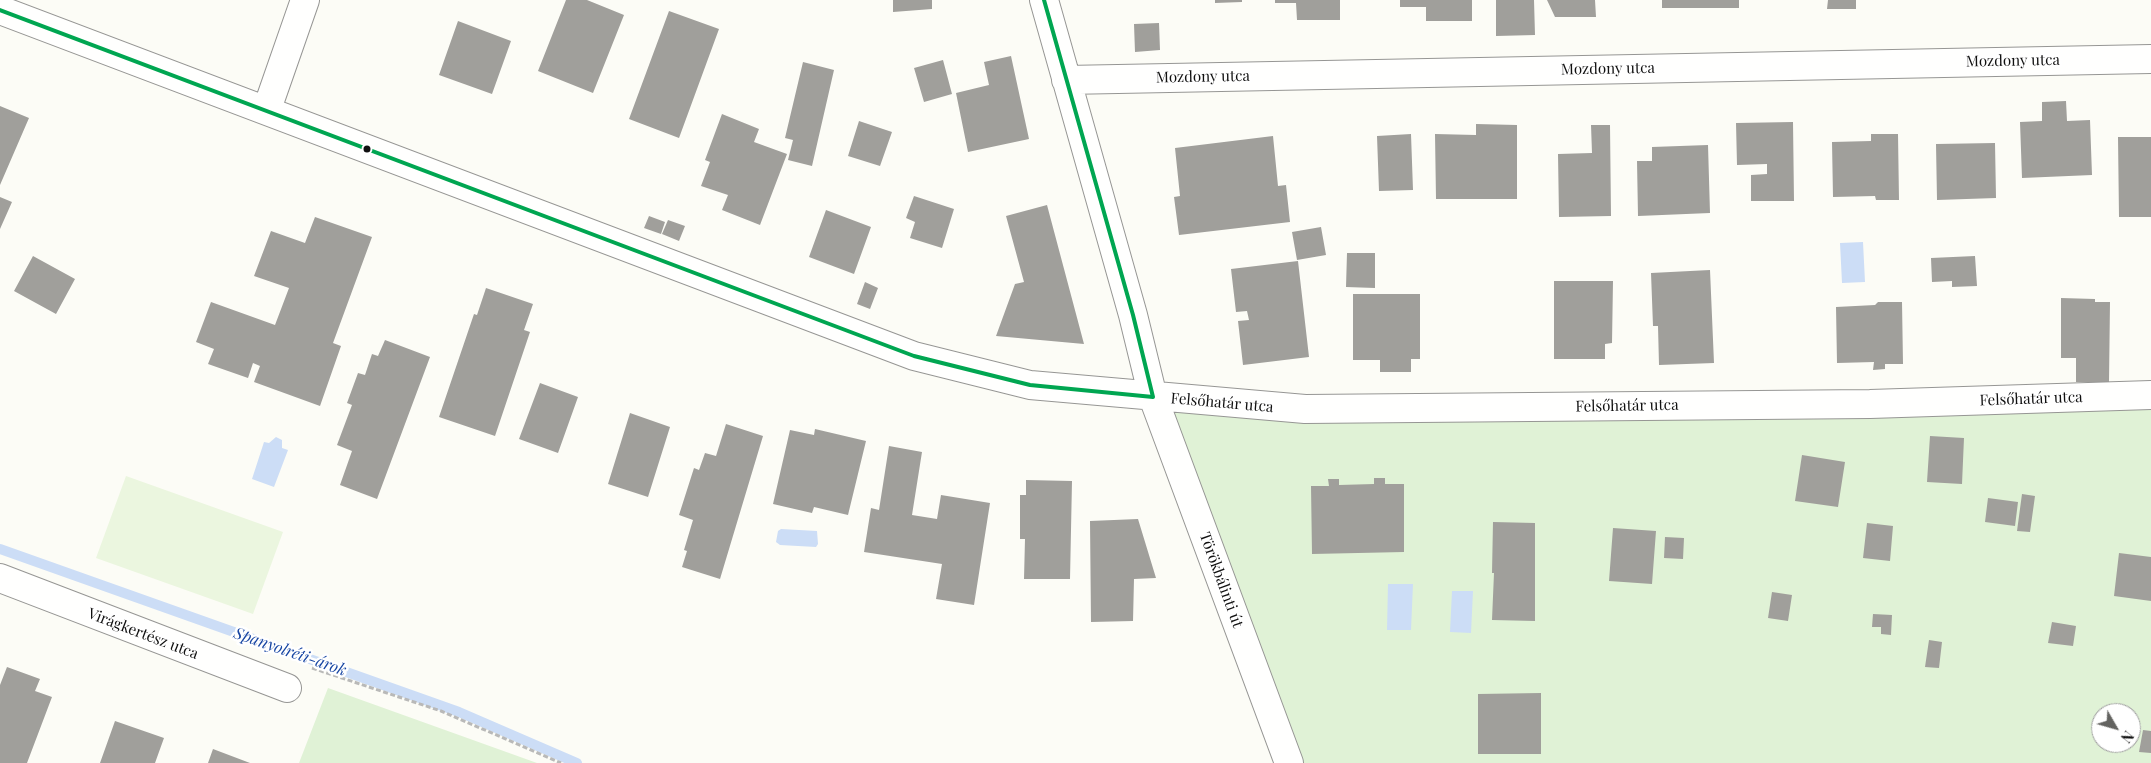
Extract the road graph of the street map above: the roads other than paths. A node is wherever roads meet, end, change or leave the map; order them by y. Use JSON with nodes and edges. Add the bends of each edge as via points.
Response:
{"nodes":[{"id":1,"x":305,"y":0,"type":"edge"},
{"id":2,"x":1044,"y":0,"type":"edge"},
{"id":3,"x":0,"y":10,"type":"edge"},
{"id":4,"x":2151,"y":59,"type":"edge"},
{"id":5,"x":1066,"y":80,"type":"junction"},
{"id":6,"x":266,"y":109,"type":"junction"},
{"id":7,"x":2151,"y":395,"type":"edge"},
{"id":8,"x":1153,"y":397,"type":"junction"},
{"id":9,"x":0,"y":578,"type":"edge"},
{"id":10,"x":287,"y":688,"type":"road end"},
{"id":11,"x":1289,"y":763,"type":"edge"}],
"edges":[{"from":1,"to":6,"type":"street"},
{"from":2,"to":5,"type":"street","name":"Törökbálinti út"},
{"from":3,"to":6,"type":"street","name":"Felsőhatár utca"},
{"from":4,"to":5,"type":"street","name":"Mozdony utca"},
{"from":5,"to":8,"type":"street","name":"Törökbálinti út"},
{"from":6,"to":8,"type":"street","name":"Felsőhatár utca","via":[[914,356],[1030,385]]},
{"from":7,"to":8,"type":"street","name":"Felsőhatár utca","via":[[1870,404],[1304,410]]},
{"from":8,"to":11,"type":"street","name":"Törökbálinti út"},
{"from":9,"to":10,"type":"street","name":"Virágkertész utca"}]}
